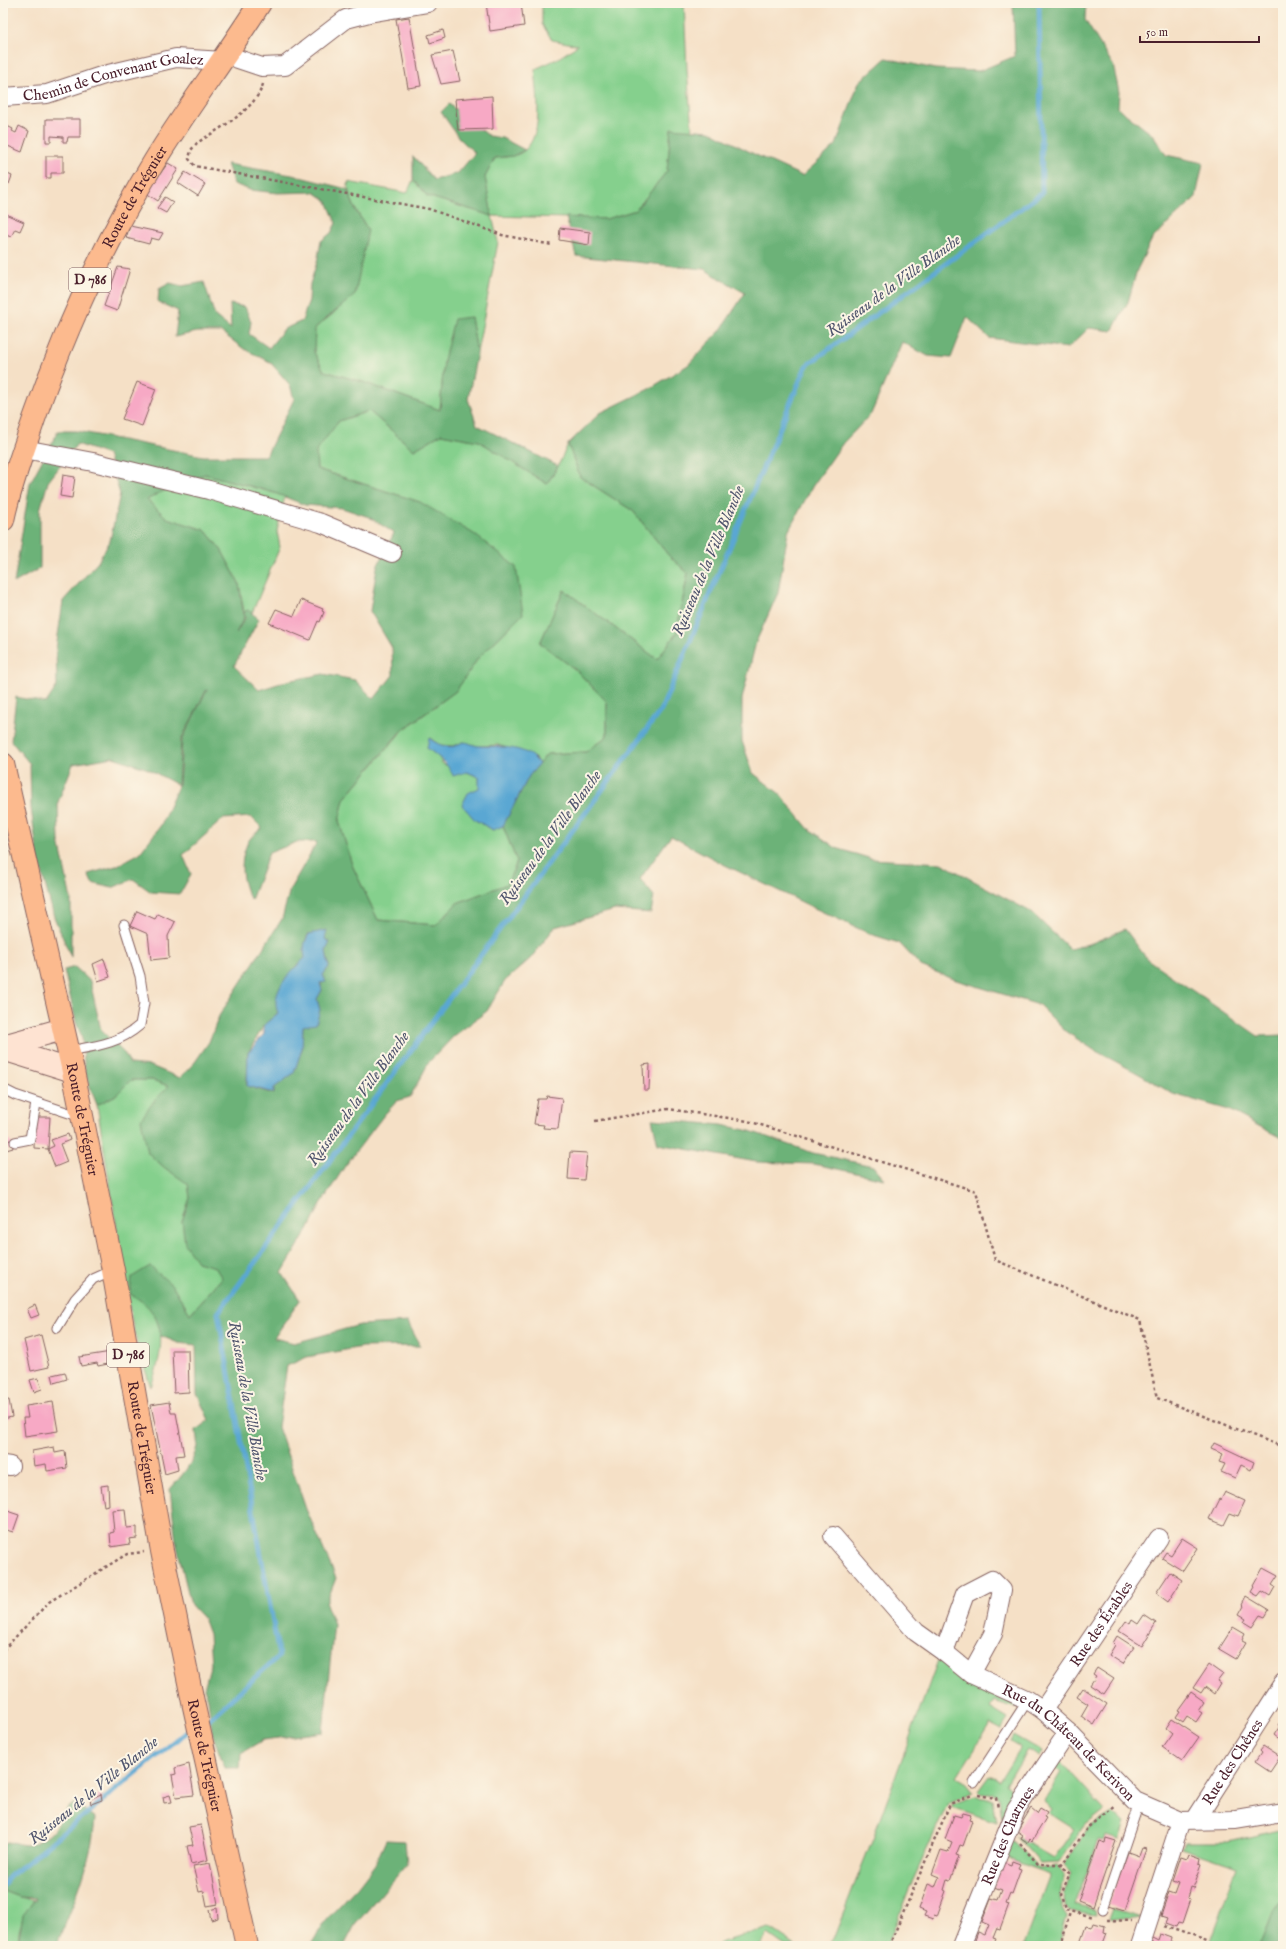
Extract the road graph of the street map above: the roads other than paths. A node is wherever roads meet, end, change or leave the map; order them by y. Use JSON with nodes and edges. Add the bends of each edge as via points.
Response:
{"nodes":[{"id":1,"x":260,"y":3,"type":"edge"},
{"id":2,"x":428,"y":3,"type":"edge"},
{"id":3,"x":225,"y":57,"type":"junction"},
{"id":4,"x":3,"y":97,"type":"edge"},
{"id":5,"x":24,"y":449,"type":"junction"},
{"id":6,"x":3,"y":520,"type":"edge"},
{"id":7,"x":392,"y":553,"type":"dead end"},
{"id":8,"x":3,"y":764,"type":"edge"},
{"id":9,"x":124,"y":925,"type":"dead end"},
{"id":10,"x":64,"y":1029,"type":"junction"},
{"id":11,"x":3,"y":1046,"type":"edge"},
{"id":12,"x":3,"y":1049,"type":"edge"},
{"id":13,"x":71,"y":1061,"type":"junction"},
{"id":14,"x":3,"y":1089,"type":"edge"},
{"id":15,"x":36,"y":1103,"type":"junction"},
{"id":16,"x":82,"y":1118,"type":"junction"},
{"id":17,"x":15,"y":1142,"type":"dead end"},
{"id":18,"x":113,"y":1270,"type":"junction"},
{"id":19,"x":57,"y":1328,"type":"dead end"},
{"id":20,"x":833,"y":1536,"type":"dead end"},
{"id":21,"x":1159,"y":1538,"type":"dead end"},
{"id":22,"x":944,"y":1652,"type":"junction"},
{"id":23,"x":970,"y":1674,"type":"junction"},
{"id":24,"x":1283,"y":1683,"type":"edge"},
{"id":25,"x":1028,"y":1700,"type":"junction"},
{"id":26,"x":1043,"y":1710,"type":"junction"},
{"id":27,"x":1068,"y":1732,"type":"junction"},
{"id":28,"x":974,"y":1782,"type":"dead end"},
{"id":29,"x":1134,"y":1799,"type":"junction"},
{"id":30,"x":1283,"y":1812,"type":"edge"},
{"id":31,"x":1188,"y":1820,"type":"junction"},
{"id":32,"x":1103,"y":1909,"type":"dead end"},
{"id":33,"x":247,"y":1946,"type":"edge"},
{"id":34,"x":961,"y":1946,"type":"edge"},
{"id":35,"x":1140,"y":1946,"type":"edge"}],
"edges":[{"from":1,"to":3,"type":"main road","name":"Route de Tréguier","number":"D 786"},
{"from":2,"to":3,"type":"street","via":[[346,19],[285,66],[262,67]]},
{"from":3,"to":4,"type":"street","name":"Chemin de Convenant Goalez","via":[[176,58],[104,75],[47,94]]},
{"from":3,"to":5,"type":"main road","name":"Route de Tréguier","number":"D 786","via":[[155,160],[109,241],[70,325]]},
{"from":5,"to":6,"type":"main road","name":"Route de Tréguier","number":"D 786"},
{"from":5,"to":7,"type":"street","via":[[92,462],[209,490],[321,523]]},
{"from":8,"to":10,"type":"main road","name":"Route de Tréguier","number":"D 786"},
{"from":9,"to":13,"type":"lane","via":[[140,976],[144,1003],[140,1025],[127,1036]]},
{"from":10,"to":11,"type":"street"},
{"from":10,"to":13,"type":"main road","name":"Route de Tréguier","number":"D 786"},
{"from":12,"to":13,"type":"street"},
{"from":13,"to":16,"type":"main road","name":"Route de Tréguier","number":"D 786"},
{"from":14,"to":15,"type":"lane"},
{"from":15,"to":16,"type":"lane"},
{"from":15,"to":17,"type":"lane","via":[[30,1139]]},
{"from":16,"to":18,"type":"main road","name":"Route de Tréguier","number":"D 786"},
{"from":18,"to":19,"type":"lane","via":[[93,1279],[75,1299]]},
{"from":18,"to":33,"type":"main road","name":"Route de Tréguier","number":"D 786","via":[[162,1551]]},
{"from":20,"to":22,"type":"street","name":"Rue du Château de Kerivon","via":[[916,1632]]},
{"from":21,"to":26,"type":"street","name":"Rue des Érables"},
{"from":22,"to":23,"type":"street","name":"Rue du Château de Kerivon"},
{"from":22,"to":23,"type":"street","via":[[966,1594],[992,1580],[1002,1590],[993,1634]]},
{"from":23,"to":25,"type":"street","name":"Rue du Château de Kerivon"},
{"from":24,"to":31,"type":"street","name":"Rue des Chênes"},
{"from":25,"to":26,"type":"street","name":"Rue du Château de Kerivon"},
{"from":25,"to":28,"type":"lane"},
{"from":26,"to":27,"type":"street","name":"Rue du Château de Kerivon"},
{"from":27,"to":29,"type":"street","name":"Rue du Château de Kerivon"},
{"from":27,"to":34,"type":"street","name":"Rue des Charmes","via":[[1016,1810]]},
{"from":29,"to":31,"type":"street","name":"Rue du Château de Kerivon"},
{"from":29,"to":32,"type":"lane"},
{"from":30,"to":31,"type":"street","name":"Rue du Château de Kerivon","via":[[1236,1820]]},
{"from":31,"to":35,"type":"street","name":"Rue des Chênes"}]}
